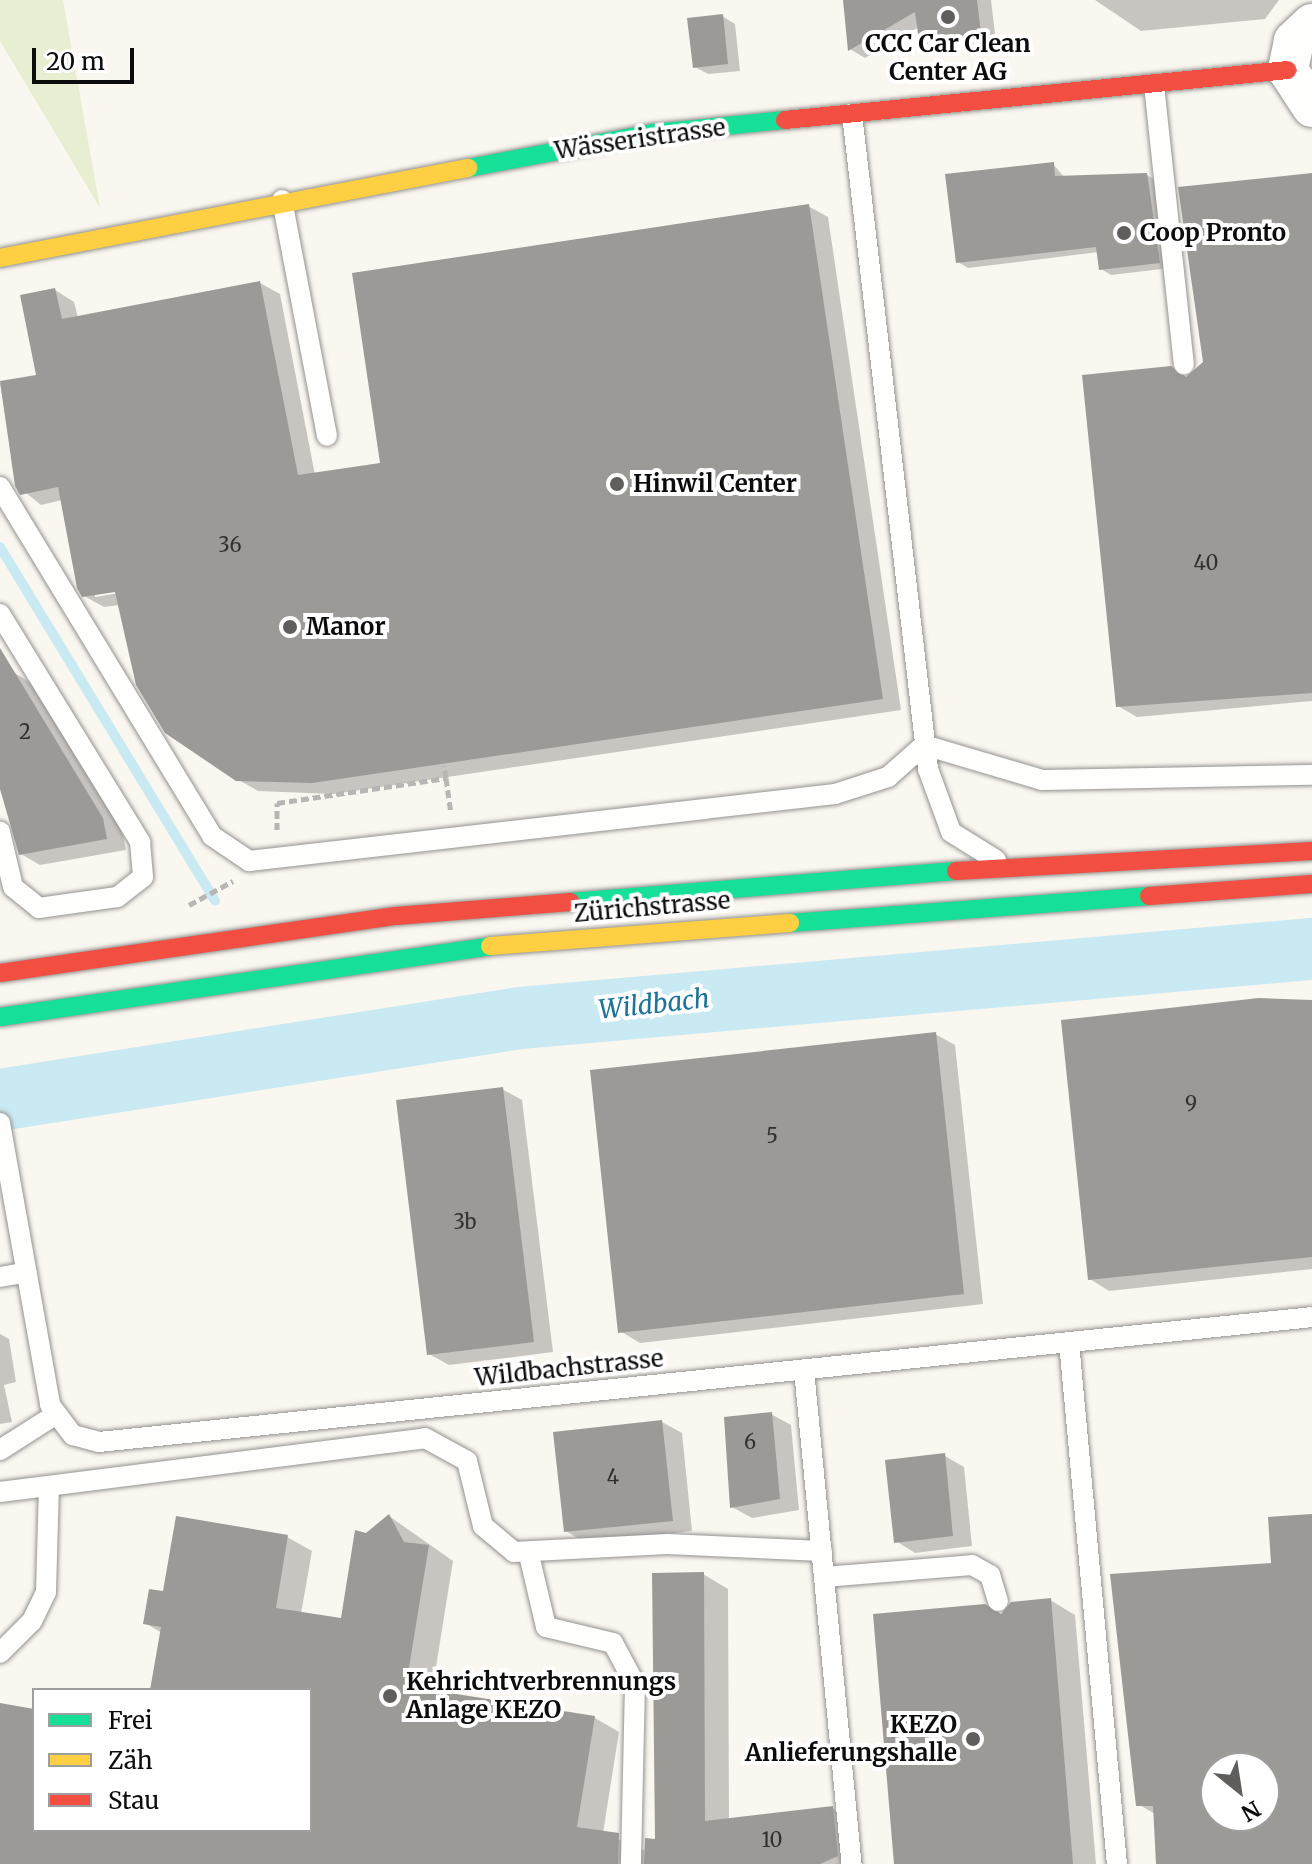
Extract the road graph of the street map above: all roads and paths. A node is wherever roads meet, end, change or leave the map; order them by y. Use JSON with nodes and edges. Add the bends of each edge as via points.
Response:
{"nodes":[{"id":1,"x":1312,"y":24,"type":"edge"},
{"id":2,"x":1288,"y":70,"type":"junction"},
{"id":3,"x":1154,"y":85,"type":"junction"},
{"id":4,"x":1312,"y":107,"type":"edge"},
{"id":5,"x":852,"y":114,"type":"junction"},
{"id":6,"x":282,"y":199,"type":"junction"},
{"id":7,"x":0,"y":258,"type":"edge"},
{"id":8,"x":1184,"y":364,"type":"dead end"},
{"id":9,"x":327,"y":436,"type":"dead end"},
{"id":10,"x":0,"y":487,"type":"edge"},
{"id":11,"x":0,"y":614,"type":"edge"},
{"id":12,"x":924,"y":745,"type":"junction"},
{"id":13,"x":444,"y":765,"type":"dead end"},
{"id":14,"x":1312,"y":775,"type":"edge"},
{"id":15,"x":0,"y":832,"type":"edge"},
{"id":16,"x":1312,"y":851,"type":"edge"},
{"id":17,"x":249,"y":861,"type":"junction"},
{"id":18,"x":1024,"y":866,"type":"junction"},
{"id":19,"x":1312,"y":884,"type":"edge"},
{"id":20,"x":224,"y":886,"type":"dead end"},
{"id":21,"x":186,"y":906,"type":"dead end"},
{"id":22,"x":0,"y":973,"type":"edge"},
{"id":23,"x":0,"y":1017,"type":"edge"},
{"id":24,"x":0,"y":1123,"type":"edge"},
{"id":25,"x":0,"y":1181,"type":"edge"},
{"id":26,"x":15,"y":1203,"type":"junction"},
{"id":27,"x":27,"y":1272,"type":"junction"},
{"id":28,"x":0,"y":1277,"type":"edge"},
{"id":29,"x":1312,"y":1317,"type":"edge"},
{"id":30,"x":1069,"y":1342,"type":"junction"},
{"id":31,"x":804,"y":1370,"type":"junction"},
{"id":32,"x":55,"y":1415,"type":"junction"},
{"id":33,"x":0,"y":1450,"type":"edge"},
{"id":34,"x":49,"y":1487,"type":"junction"},
{"id":35,"x":2,"y":1493,"type":"edge"},
{"id":36,"x":822,"y":1551,"type":"junction"},
{"id":37,"x":529,"y":1555,"type":"junction"},
{"id":38,"x":824,"y":1577,"type":"junction"},
{"id":39,"x":998,"y":1601,"type":"dead end"},
{"id":40,"x":0,"y":1653,"type":"edge"},
{"id":41,"x":631,"y":1864,"type":"edge"},
{"id":42,"x":852,"y":1864,"type":"edge"},
{"id":43,"x":1117,"y":1864,"type":"edge"}],
"edges":[{"from":1,"to":2,"type":"street","via":[[1294,41]]},
{"from":2,"to":3,"type":"main road","name":"Wässeristrasse"},
{"from":2,"to":4,"type":"street"},
{"from":3,"to":5,"type":"main road","name":"Wässeristrasse"},
{"from":3,"to":8,"type":"lane"},
{"from":5,"to":6,"type":"main road","name":"Wässeristrasse","via":[[654,133]]},
{"from":5,"to":12,"type":"lane"},
{"from":6,"to":7,"type":"main road","name":"Wässeristrasse"},
{"from":6,"to":9,"type":"lane"},
{"from":10,"to":17,"type":"lane","via":[[212,836]]},
{"from":11,"to":15,"type":"lane","via":[[140,842],[143,877],[117,897],[39,908],[13,887]]},
{"from":12,"to":14,"type":"lane","via":[[1042,780]]},
{"from":12,"to":17,"type":"lane","via":[[888,777],[835,794]]},
{"from":12,"to":18,"type":"lane","via":[[951,832],[981,854]]},
{"from":13,"to":17,"type":"path","via":[[446,778],[277,803],[274,838]]},
{"from":16,"to":18,"type":"main road","name":"Zürichstrasse"},
{"from":18,"to":22,"type":"main road","name":"Zürichstrasse","via":[[396,916]]},
{"from":19,"to":23,"type":"main road","name":"Zürichstrasse","via":[[480,947]]},
{"from":20,"to":21,"type":"path"},
{"from":24,"to":26,"type":"lane"},
{"from":25,"to":26,"type":"lane"},
{"from":26,"to":27,"type":"lane"},
{"from":27,"to":28,"type":"lane"},
{"from":27,"to":32,"type":"lane"},
{"from":29,"to":30,"type":"lane","name":"Wildbachstrasse"},
{"from":30,"to":31,"type":"lane","name":"Wildbachstrasse"},
{"from":30,"to":43,"type":"lane"},
{"from":31,"to":32,"type":"lane","name":"Wildbachstrasse","via":[[111,1443],[73,1435]]},
{"from":31,"to":36,"type":"lane"},
{"from":32,"to":33,"type":"lane"},
{"from":34,"to":35,"type":"lane"},
{"from":34,"to":37,"type":"lane","via":[[425,1438],[467,1461],[489,1536]]},
{"from":34,"to":40,"type":"lane","via":[[46,1592],[32,1621]]},
{"from":36,"to":37,"type":"lane","via":[[667,1544]]},
{"from":36,"to":38,"type":"lane"},
{"from":37,"to":41,"type":"lane","via":[[546,1627],[613,1643],[635,1684]]},
{"from":38,"to":39,"type":"lane","via":[[961,1564],[990,1575]]},
{"from":38,"to":42,"type":"lane"}]}
